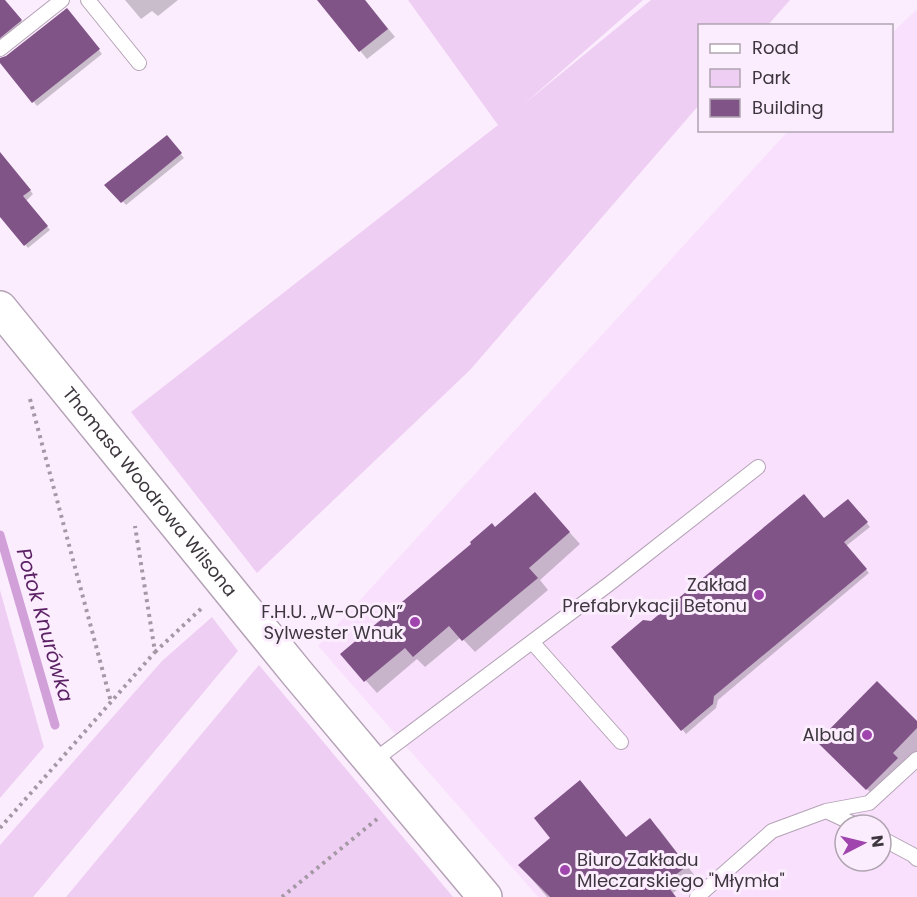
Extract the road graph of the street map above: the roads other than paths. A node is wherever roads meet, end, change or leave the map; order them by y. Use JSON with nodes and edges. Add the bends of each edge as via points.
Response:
{"nodes":[{"id":1,"x":62,"y":0,"type":"edge"},
{"id":2,"x":88,"y":0,"type":"edge"},
{"id":3,"x":0,"y":49,"type":"edge"},
{"id":4,"x":139,"y":63,"type":"dead end"},
{"id":5,"x":0,"y":308,"type":"edge"},
{"id":6,"x":758,"y":467,"type":"dead end"},
{"id":7,"x":532,"y":642,"type":"junction"},
{"id":8,"x":621,"y":742,"type":"dead end"},
{"id":9,"x":917,"y":759,"type":"edge"},
{"id":10,"x":372,"y":762,"type":"junction"},
{"id":11,"x":825,"y":812,"type":"junction"},
{"id":12,"x":833,"y":815,"type":"edge"},
{"id":13,"x":893,"y":844,"type":"edge"},
{"id":14,"x":917,"y":859,"type":"edge"},
{"id":15,"x":485,"y":897,"type":"edge"},
{"id":16,"x":697,"y":897,"type":"edge"}],
"edges":[{"from":1,"to":3,"type":"lane"},
{"from":2,"to":4,"type":"lane"},
{"from":5,"to":10,"type":"street","name":"Thomasa Woodrowa Wilsona"},
{"from":6,"to":7,"type":"lane"},
{"from":7,"to":8,"type":"lane"},
{"from":7,"to":10,"type":"lane"},
{"from":9,"to":11,"type":"lane","via":[[869,803]]},
{"from":10,"to":15,"type":"street","name":"Thomasa Woodrowa Wilsona"},
{"from":11,"to":12,"type":"lane"},
{"from":11,"to":16,"type":"lane","via":[[772,831]]},
{"from":13,"to":14,"type":"lane"}]}
